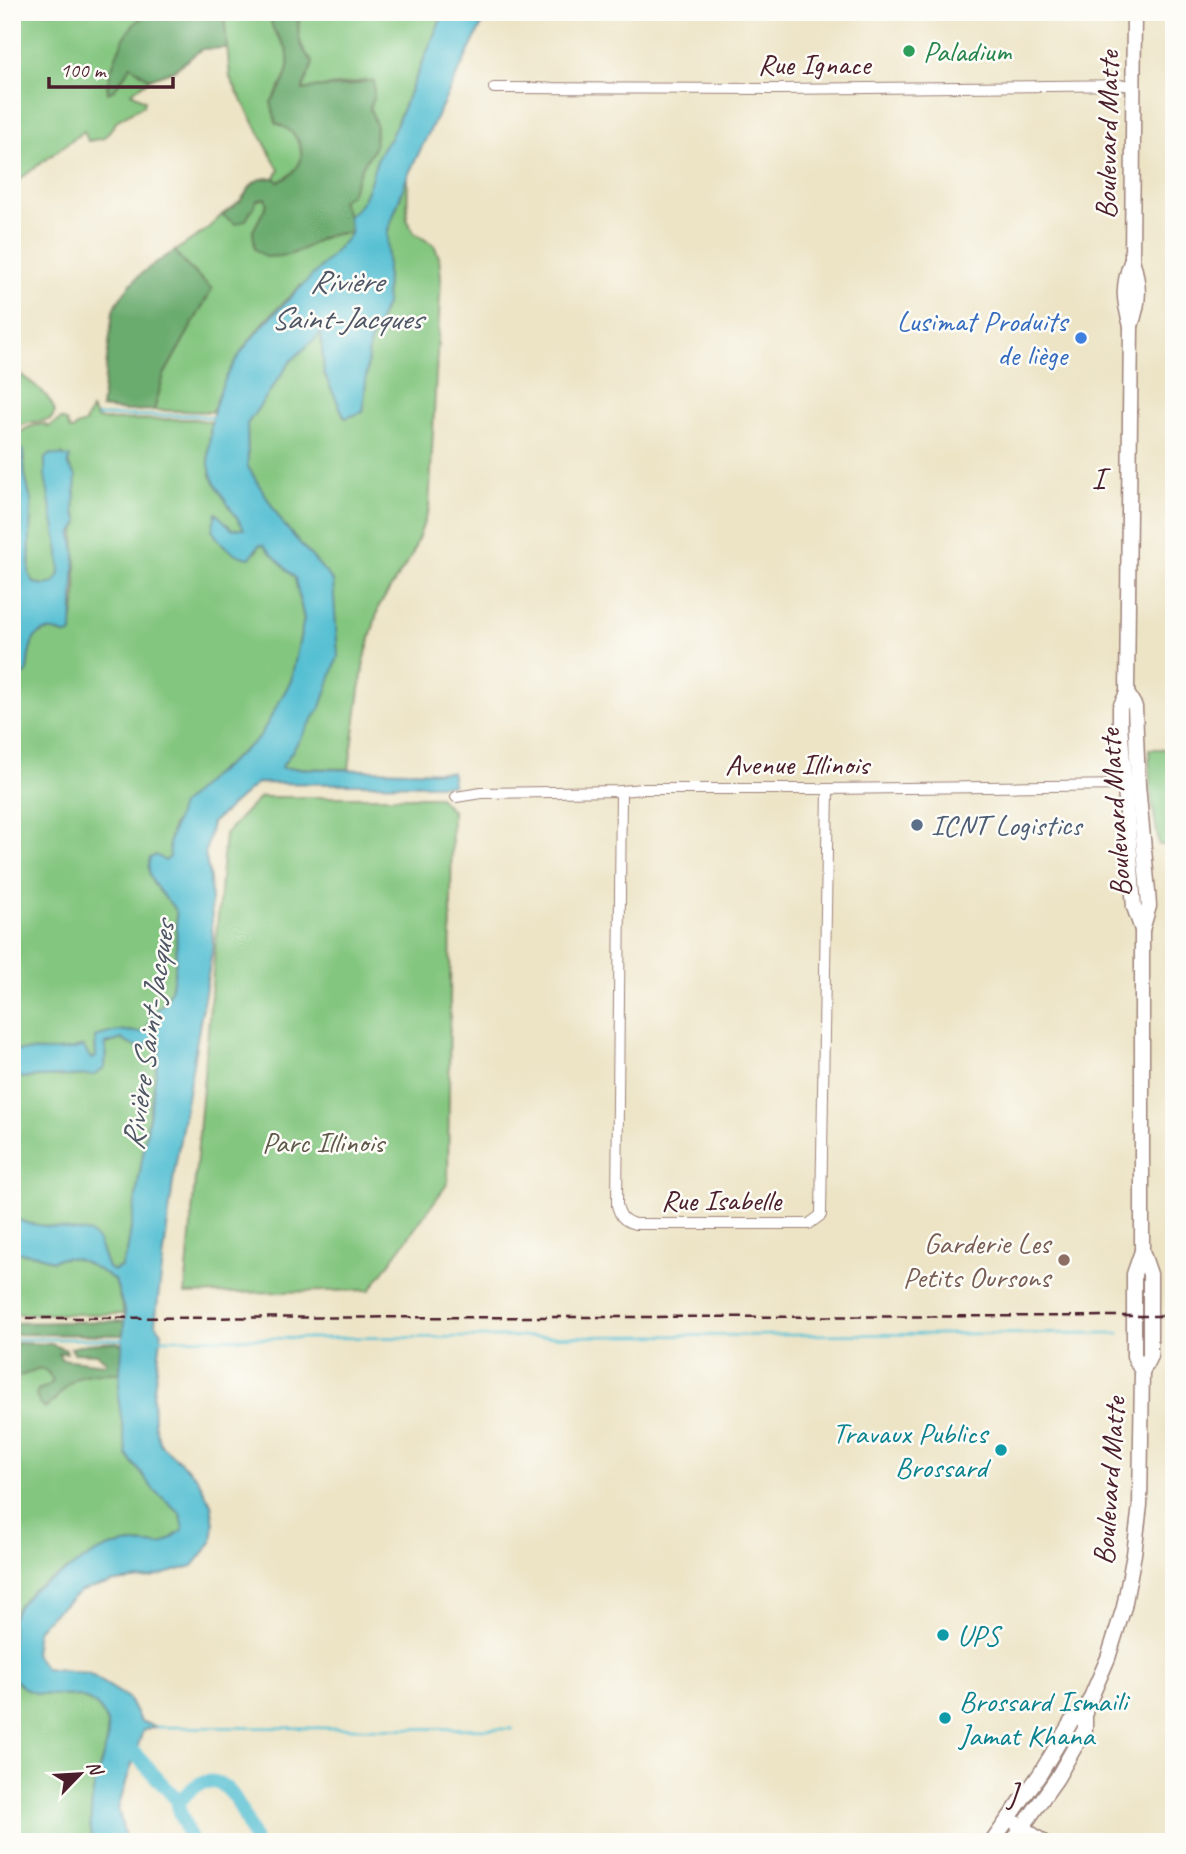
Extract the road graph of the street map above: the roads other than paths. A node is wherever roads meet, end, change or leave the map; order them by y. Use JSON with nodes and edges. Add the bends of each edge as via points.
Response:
{"nodes":[{"id":1,"x":1134,"y":12,"type":"edge"},
{"id":2,"x":1134,"y":85,"type":"junction"},
{"id":3,"x":494,"y":88,"type":"dead end"},
{"id":4,"x":1130,"y":785,"type":"junction"},
{"id":5,"x":828,"y":789,"type":"junction"},
{"id":6,"x":621,"y":791,"type":"junction"},
{"id":7,"x":456,"y":797,"type":"dead end"},
{"id":8,"x":1085,"y":1711,"type":"junction"},
{"id":9,"x":1022,"y":1828,"type":"junction"},
{"id":10,"x":1000,"y":1830,"type":"edge"},
{"id":11,"x":1013,"y":1841,"type":"edge"},
{"id":12,"x":1043,"y":1842,"type":"edge"}],
"edges":[{"from":1,"to":2,"type":"main road","name":"Boulevard Matte"},
{"from":2,"to":3,"type":"street","name":"Rue Ignace"},
{"from":2,"to":4,"type":"main road","name":"Boulevard Matte","via":[[1132,259],[1139,281],[1131,326],[1127,693],[1120,707]]},
{"from":4,"to":5,"type":"street","name":"Avenue Illinois"},
{"from":4,"to":8,"type":"main road","name":"Boulevard Matte","via":[[1149,906],[1142,930],[1142,1251],[1150,1275],[1150,1356],[1142,1372],[1141,1492],[1135,1554],[1113,1643]]},
{"from":5,"to":6,"type":"street","name":"Avenue Illinois"},
{"from":5,"to":6,"type":"street","name":"Rue Isabelle","via":[[822,1204],[821,1215],[809,1224],[635,1224],[620,1215]]},
{"from":6,"to":7,"type":"street","name":"Avenue Illinois"},
{"from":8,"to":9,"type":"main road","name":"Boulevard Matte","via":[[1081,1737]]},
{"from":8,"to":10,"type":"main road","name":"Boulevard Matte","via":[[1071,1722]]},
{"from":9,"to":10,"type":"main road"},
{"from":9,"to":11,"type":"main road","name":"Boulevard Matte"},
{"from":9,"to":12,"type":"main road"},
{"from":10,"to":11,"type":"main road"}]}
